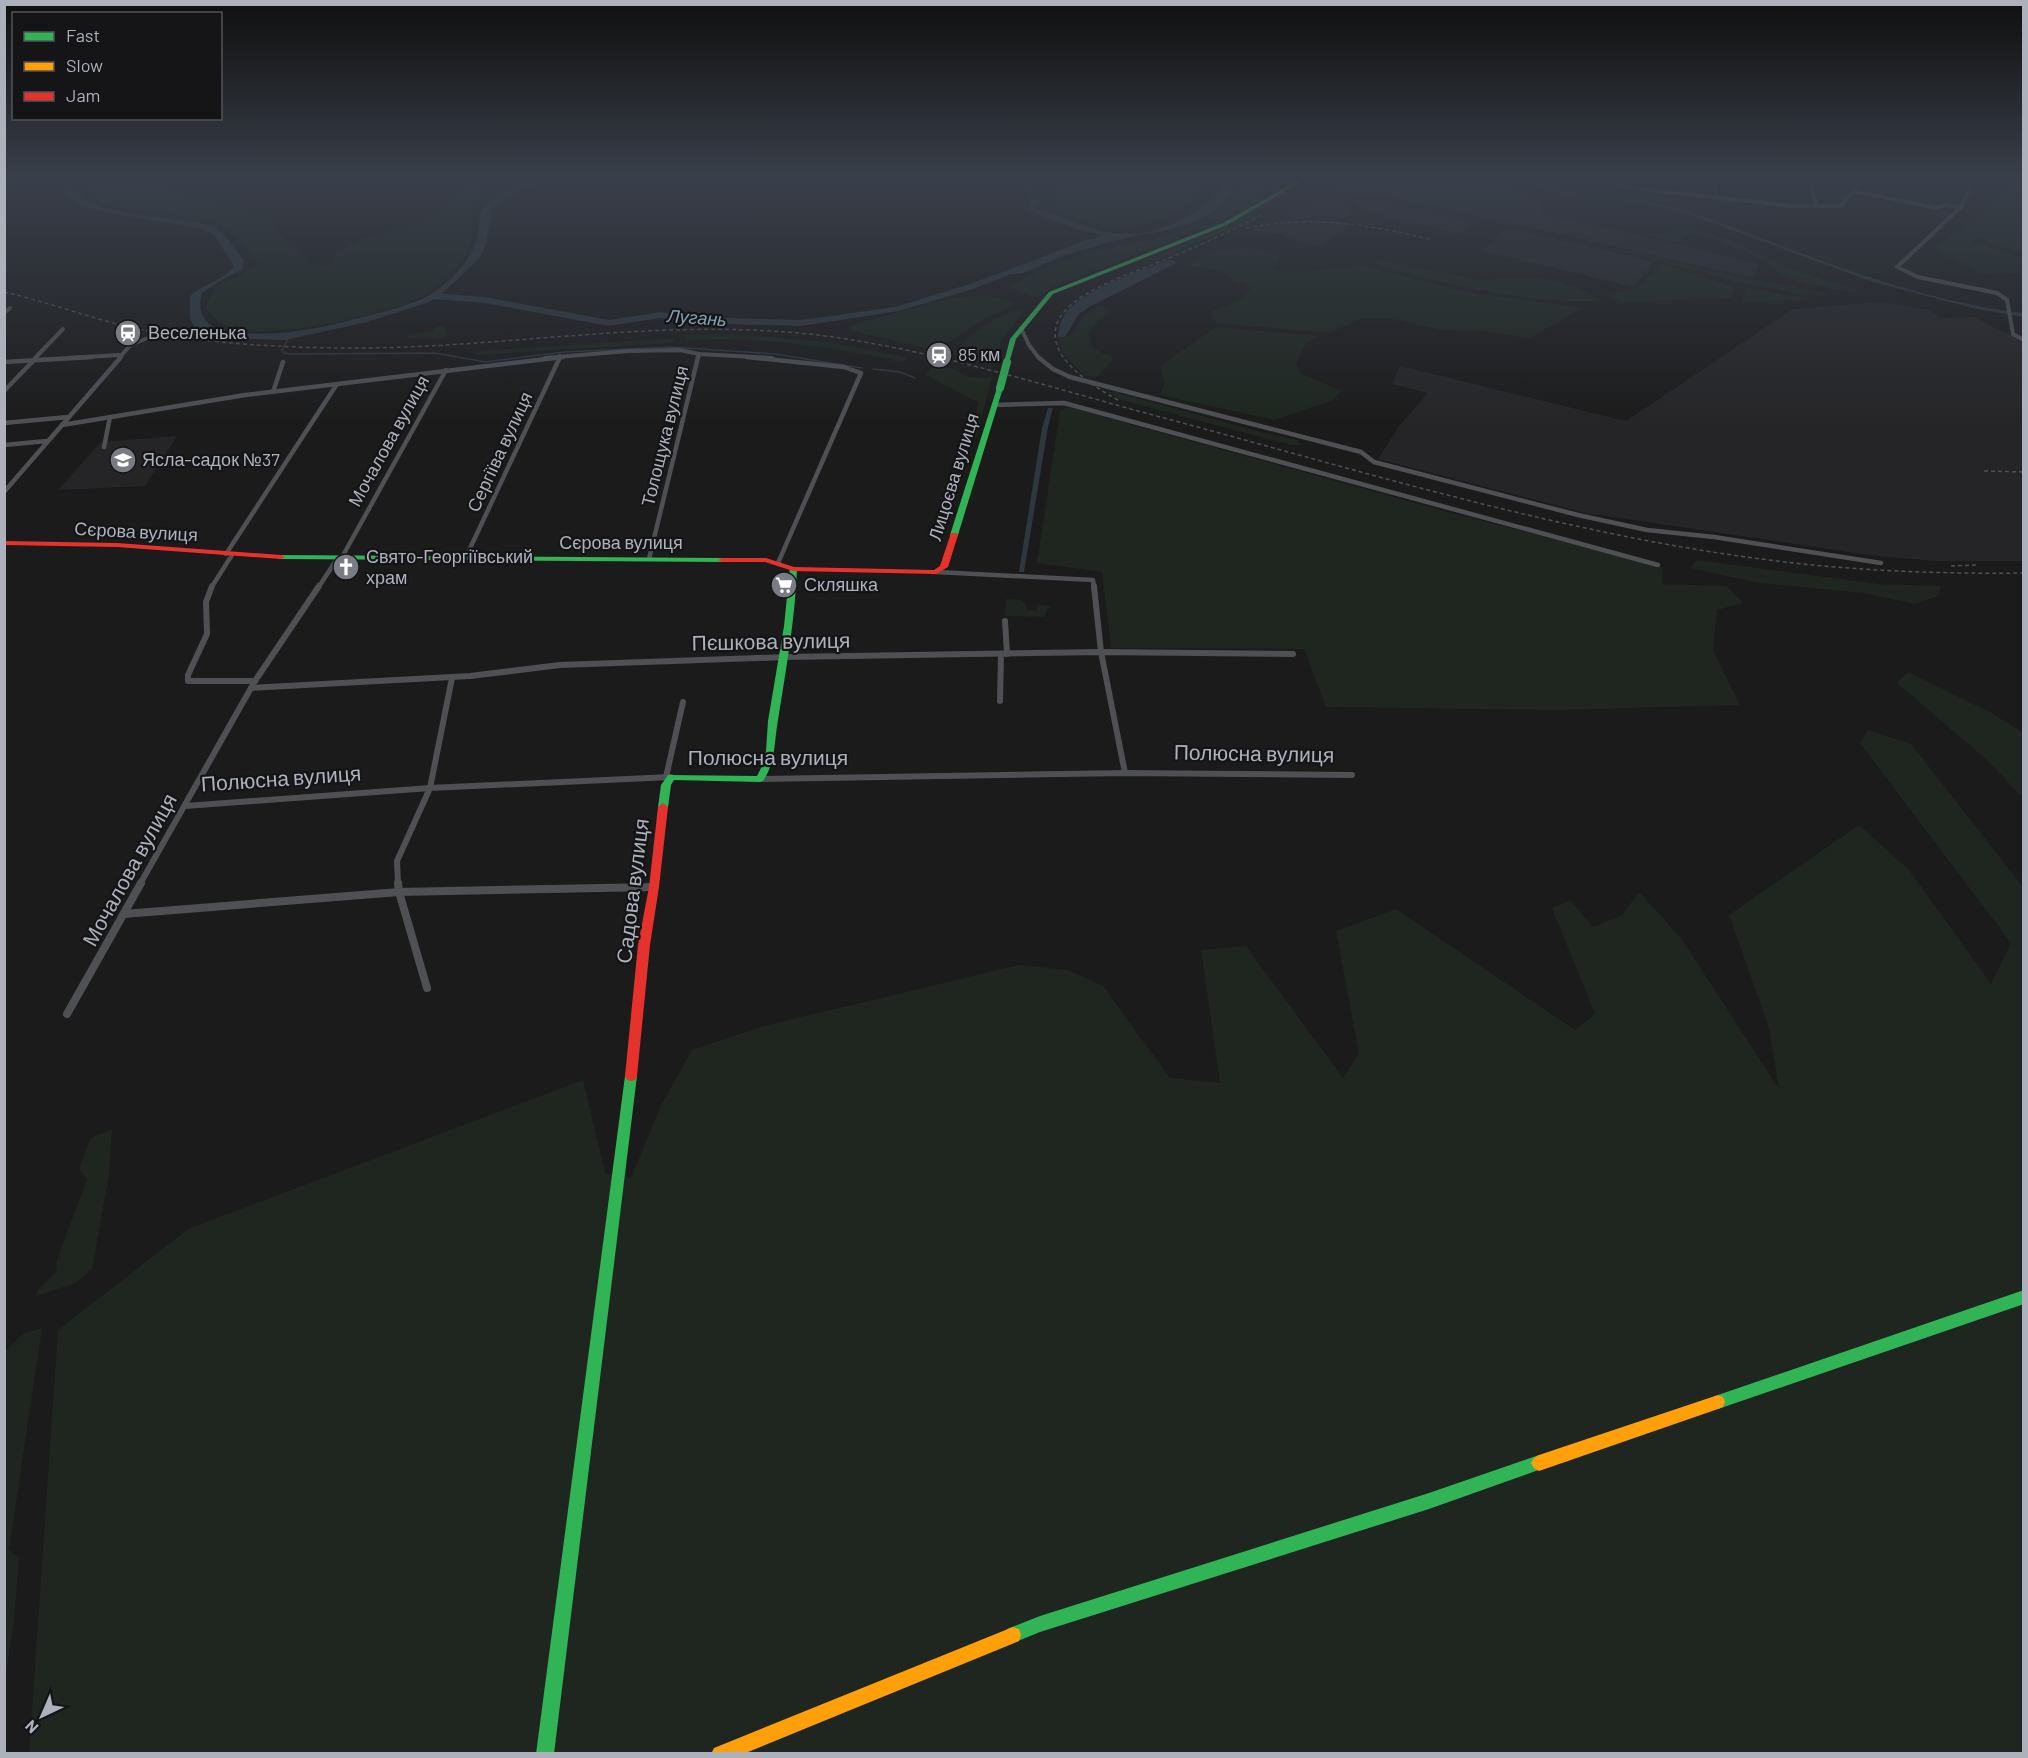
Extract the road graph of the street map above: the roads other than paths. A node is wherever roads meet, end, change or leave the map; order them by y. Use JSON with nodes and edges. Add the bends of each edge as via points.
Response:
{"nodes":[{"id":1,"x":1132,"y":261,"type":"edge"},
{"id":2,"x":1901,"y":261,"type":"edge"},
{"id":3,"x":10,"y":308,"type":"dead end"},
{"id":4,"x":4,"y":313,"type":"edge"},
{"id":5,"x":1021,"y":328,"type":"junction"},
{"id":6,"x":63,"y":329,"type":"dead end"},
{"id":7,"x":150,"y":337,"type":"dead end"},
{"id":8,"x":135,"y":340,"type":"dead end"},
{"id":9,"x":2024,"y":340,"type":"edge"},
{"id":10,"x":129,"y":345,"type":"junction"},
{"id":11,"x":699,"y":354,"type":"junction"},
{"id":12,"x":120,"y":355,"type":"junction"},
{"id":13,"x":560,"y":356,"type":"junction"},
{"id":14,"x":32,"y":361,"type":"junction"},
{"id":15,"x":4,"y":362,"type":"edge"},
{"id":16,"x":283,"y":362,"type":"dead end"},
{"id":17,"x":446,"y":370,"type":"junction"},
{"id":18,"x":337,"y":384,"type":"junction"},
{"id":19,"x":4,"y":391,"type":"edge"},
{"id":20,"x":273,"y":392,"type":"junction"},
{"id":21,"x":994,"y":405,"type":"junction"},
{"id":22,"x":68,"y":417,"type":"junction"},
{"id":23,"x":110,"y":417,"type":"junction"},
{"id":24,"x":4,"y":423,"type":"edge"},
{"id":25,"x":62,"y":425,"type":"junction"},
{"id":26,"x":47,"y":441,"type":"junction"},
{"id":27,"x":4,"y":445,"type":"edge"},
{"id":28,"x":104,"y":447,"type":"dead end"},
{"id":29,"x":4,"y":492,"type":"edge"},
{"id":30,"x":4,"y":543,"type":"edge"},
{"id":31,"x":229,"y":554,"type":"junction"},
{"id":32,"x":339,"y":559,"type":"junction"},
{"id":33,"x":465,"y":559,"type":"junction"},
{"id":34,"x":649,"y":559,"type":"junction"},
{"id":35,"x":778,"y":563,"type":"junction"},
{"id":36,"x":1881,"y":563,"type":"dead end"},
{"id":37,"x":1658,"y":566,"type":"dead end"},
{"id":38,"x":793,"y":569,"type":"junction"},
{"id":39,"x":936,"y":572,"type":"junction"},
{"id":40,"x":1005,"y":621,"type":"dead end"},
{"id":41,"x":1101,"y":652,"type":"junction"},
{"id":42,"x":1293,"y":654,"type":"dead end"},
{"id":43,"x":1004,"y":655,"type":"junction"},
{"id":44,"x":787,"y":657,"type":"junction"},
{"id":45,"x":452,"y":678,"type":"junction"},
{"id":46,"x":255,"y":681,"type":"junction"},
{"id":47,"x":251,"y":688,"type":"junction"},
{"id":48,"x":1000,"y":701,"type":"dead end"},
{"id":49,"x":682,"y":702,"type":"dead end"},
{"id":50,"x":1125,"y":772,"type":"junction"},
{"id":51,"x":1352,"y":775,"type":"dead end"},
{"id":52,"x":668,"y":777,"type":"junction"},
{"id":53,"x":760,"y":779,"type":"junction"},
{"id":54,"x":430,"y":788,"type":"junction"},
{"id":55,"x":185,"y":806,"type":"junction"},
{"id":56,"x":654,"y":887,"type":"junction"},
{"id":57,"x":399,"y":892,"type":"junction"},
{"id":58,"x":124,"y":914,"type":"junction"},
{"id":59,"x":427,"y":988,"type":"dead end"},
{"id":60,"x":67,"y":1014,"type":"dead end"},
{"id":61,"x":2024,"y":1297,"type":"edge"},
{"id":62,"x":545,"y":1754,"type":"edge"},
{"id":63,"x":720,"y":1754,"type":"edge"}],
"edges":[{"from":1,"to":5,"type":"street","name":"Лицоєва вулиця","via":[[1051,293]]},
{"from":2,"to":9,"type":"street","via":[[1898,267],[1918,277],[1997,293],[2007,300],[2013,334]]},
{"from":3,"to":4,"type":"street"},
{"from":5,"to":21,"type":"street","name":"Лицоєва вулиця","bridge":true,"via":[[1013,339]]},
{"from":5,"to":36,"type":"street","via":[[1026,344],[1037,357],[1070,377],[1361,452],[1374,462],[1647,530]]},
{"from":6,"to":14,"type":"street"},
{"from":7,"to":10,"type":"street"},
{"from":8,"to":10,"type":"street"},
{"from":10,"to":12,"type":"street"},
{"from":11,"to":13,"type":"street","via":[[659,350]]},
{"from":11,"to":34,"type":"street","name":"Толощука вулиця"},
{"from":11,"to":35,"type":"street","via":[[770,358],[844,367],[861,373]]},
{"from":12,"to":14,"type":"street"},
{"from":12,"to":22,"type":"street"},
{"from":13,"to":17,"type":"street"},
{"from":13,"to":33,"type":"street","name":"Сергіїва вулиця"},
{"from":14,"to":15,"type":"street"},
{"from":14,"to":19,"type":"street"},
{"from":16,"to":20,"type":"street"},
{"from":17,"to":18,"type":"street","name":"Мочалова вулиця"},
{"from":17,"to":32,"type":"street","name":"Мочалова вулиця"},
{"from":18,"to":20,"type":"street","name":"Мочалова вулиця"},
{"from":18,"to":31,"type":"street"},
{"from":20,"to":23,"type":"street","name":"Мочалова вулиця"},
{"from":21,"to":37,"type":"street","via":[[1064,403]]},
{"from":21,"to":39,"type":"street","name":"Лицоєва вулиця","via":[[944,567]]},
{"from":22,"to":24,"type":"street"},
{"from":22,"to":25,"type":"street"},
{"from":23,"to":25,"type":"street","name":"Мочалова вулиця"},
{"from":23,"to":28,"type":"street"},
{"from":25,"to":26,"type":"street"},
{"from":26,"to":27,"type":"street"},
{"from":26,"to":29,"type":"street"},
{"from":30,"to":31,"type":"street","name":"Сєрова вулиця","via":[[117,545]]},
{"from":31,"to":32,"type":"street","name":"Сєрова вулиця"},
{"from":31,"to":46,"type":"street","via":[[206,602],[207,634],[188,681]]},
{"from":32,"to":33,"type":"street","name":"Сєрова вулиця"},
{"from":32,"to":46,"type":"street","name":"Мочалова вулиця"},
{"from":33,"to":34,"type":"street","name":"Сєрова вулиця"},
{"from":34,"to":35,"type":"street","name":"Сєрова вулиця"},
{"from":35,"to":38,"type":"street","name":"Сєрова вулиця"},
{"from":38,"to":39,"type":"street","name":"Сєрова вулиця"},
{"from":38,"to":44,"type":"street"},
{"from":39,"to":41,"type":"street","name":"Сєрова вулиця","via":[[1093,580]]},
{"from":40,"to":43,"type":"street"},
{"from":41,"to":42,"type":"street","name":"Пєшкова вулиця"},
{"from":41,"to":43,"type":"street","name":"Пєшкова вулиця"},
{"from":41,"to":50,"type":"street"},
{"from":43,"to":44,"type":"street","name":"Пєшкова вулиця"},
{"from":43,"to":48,"type":"street"},
{"from":44,"to":45,"type":"street","name":"Пєшкова вулиця","via":[[560,665]]},
{"from":44,"to":53,"type":"street","via":[[772,722],[766,772]]},
{"from":45,"to":47,"type":"street","name":"Пєшкова вулиця"},
{"from":45,"to":54,"type":"street"},
{"from":46,"to":47,"type":"street","name":"Мочалова вулиця"},
{"from":47,"to":55,"type":"street","name":"Мочалова вулиця"},
{"from":49,"to":52,"type":"street"},
{"from":50,"to":51,"type":"street","name":"Полюсна вулиця"},
{"from":50,"to":53,"type":"street","name":"Полюсна вулиця"},
{"from":52,"to":53,"type":"street","name":"Полюсна вулиця"},
{"from":52,"to":54,"type":"street","name":"Полюсна вулиця"},
{"from":52,"to":56,"type":"street","name":"Садова вулиця"},
{"from":54,"to":55,"type":"street","name":"Полюсна вулиця"},
{"from":54,"to":57,"type":"street","via":[[397,861]]},
{"from":55,"to":58,"type":"street","name":"Мочалова вулиця"},
{"from":56,"to":57,"type":"street"},
{"from":56,"to":62,"type":"street","name":"Садова вулиця"},
{"from":57,"to":58,"type":"street"},
{"from":57,"to":59,"type":"street"},
{"from":58,"to":60,"type":"street","name":"Мочалова вулиця"},
{"from":61,"to":63,"type":"street","via":[[1429,1501],[1040,1624]]}]}
